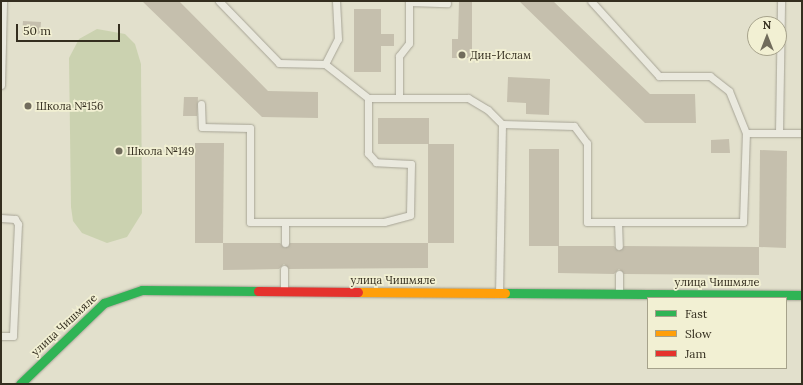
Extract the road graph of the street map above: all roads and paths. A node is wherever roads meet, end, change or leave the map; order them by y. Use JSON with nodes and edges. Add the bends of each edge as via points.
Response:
{"nodes":[{"id":1,"x":3,"y":1,"type":"edge"},
{"id":2,"x":219,"y":1,"type":"edge"},
{"id":3,"x":336,"y":1,"type":"edge"},
{"id":4,"x":590,"y":1,"type":"edge"},
{"id":5,"x":780,"y":1,"type":"edge"},
{"id":6,"x":447,"y":3,"type":"dead end"},
{"id":7,"x":325,"y":64,"type":"junction"},
{"id":8,"x":1,"y":86,"type":"edge"},
{"id":9,"x":368,"y":98,"type":"junction"},
{"id":10,"x":399,"y":98,"type":"junction"},
{"id":11,"x":201,"y":104,"type":"dead end"},
{"id":12,"x":502,"y":124,"type":"junction"},
{"id":13,"x":746,"y":132,"type":"junction"},
{"id":14,"x":779,"y":133,"type":"junction"},
{"id":15,"x":802,"y":133,"type":"edge"},
{"id":16,"x":1,"y":218,"type":"edge"},
{"id":17,"x":285,"y":222,"type":"junction"},
{"id":18,"x":618,"y":222,"type":"junction"},
{"id":19,"x":285,"y":243,"type":"dead end"},
{"id":20,"x":619,"y":246,"type":"dead end"},
{"id":21,"x":284,"y":270,"type":"dead end"},
{"id":22,"x":619,"y":274,"type":"dead end"},
{"id":23,"x":284,"y":291,"type":"junction"},
{"id":24,"x":499,"y":293,"type":"junction"},
{"id":25,"x":619,"y":293,"type":"junction"},
{"id":26,"x":802,"y":294,"type":"edge"},
{"id":27,"x":1,"y":336,"type":"edge"},
{"id":28,"x":20,"y":384,"type":"edge"}],
"edges":[{"from":1,"to":8,"type":"lane"},
{"from":2,"to":7,"type":"lane","via":[[279,63]]},
{"from":3,"to":7,"type":"lane","via":[[338,39]]},
{"from":4,"to":13,"type":"lane","via":[[659,76],[710,76],[729,91]]},
{"from":5,"to":14,"type":"lane"},
{"from":6,"to":10,"type":"lane","via":[[409,2],[409,43],[399,56]]},
{"from":7,"to":9,"type":"lane"},
{"from":9,"to":10,"type":"lane"},
{"from":9,"to":17,"type":"lane","via":[[368,153],[376,162],[411,164],[410,215],[384,222]]},
{"from":10,"to":12,"type":"lane","via":[[468,98],[488,110]]},
{"from":11,"to":17,"type":"lane","via":[[202,127],[250,128],[250,222]]},
{"from":12,"to":18,"type":"lane","via":[[574,126],[587,143],[587,222]]},
{"from":12,"to":24,"type":"lane"},
{"from":13,"to":14,"type":"lane"},
{"from":13,"to":18,"type":"lane","via":[[743,222]]},
{"from":14,"to":15,"type":"lane"},
{"from":16,"to":27,"type":"lane","via":[[15,219],[18,224],[13,336]]},
{"from":17,"to":19,"type":"lane"},
{"from":18,"to":20,"type":"lane"},
{"from":21,"to":23,"type":"lane"},
{"from":22,"to":25,"type":"lane"},
{"from":23,"to":24,"type":"street","name":"улица Чишмяле"},
{"from":23,"to":28,"type":"street","name":"улица Чишмяле","via":[[142,290],[123,294],[104,303]]},
{"from":24,"to":25,"type":"street","name":"улица Чишмяле"},
{"from":25,"to":26,"type":"street","name":"улица Чишмяле"}]}
